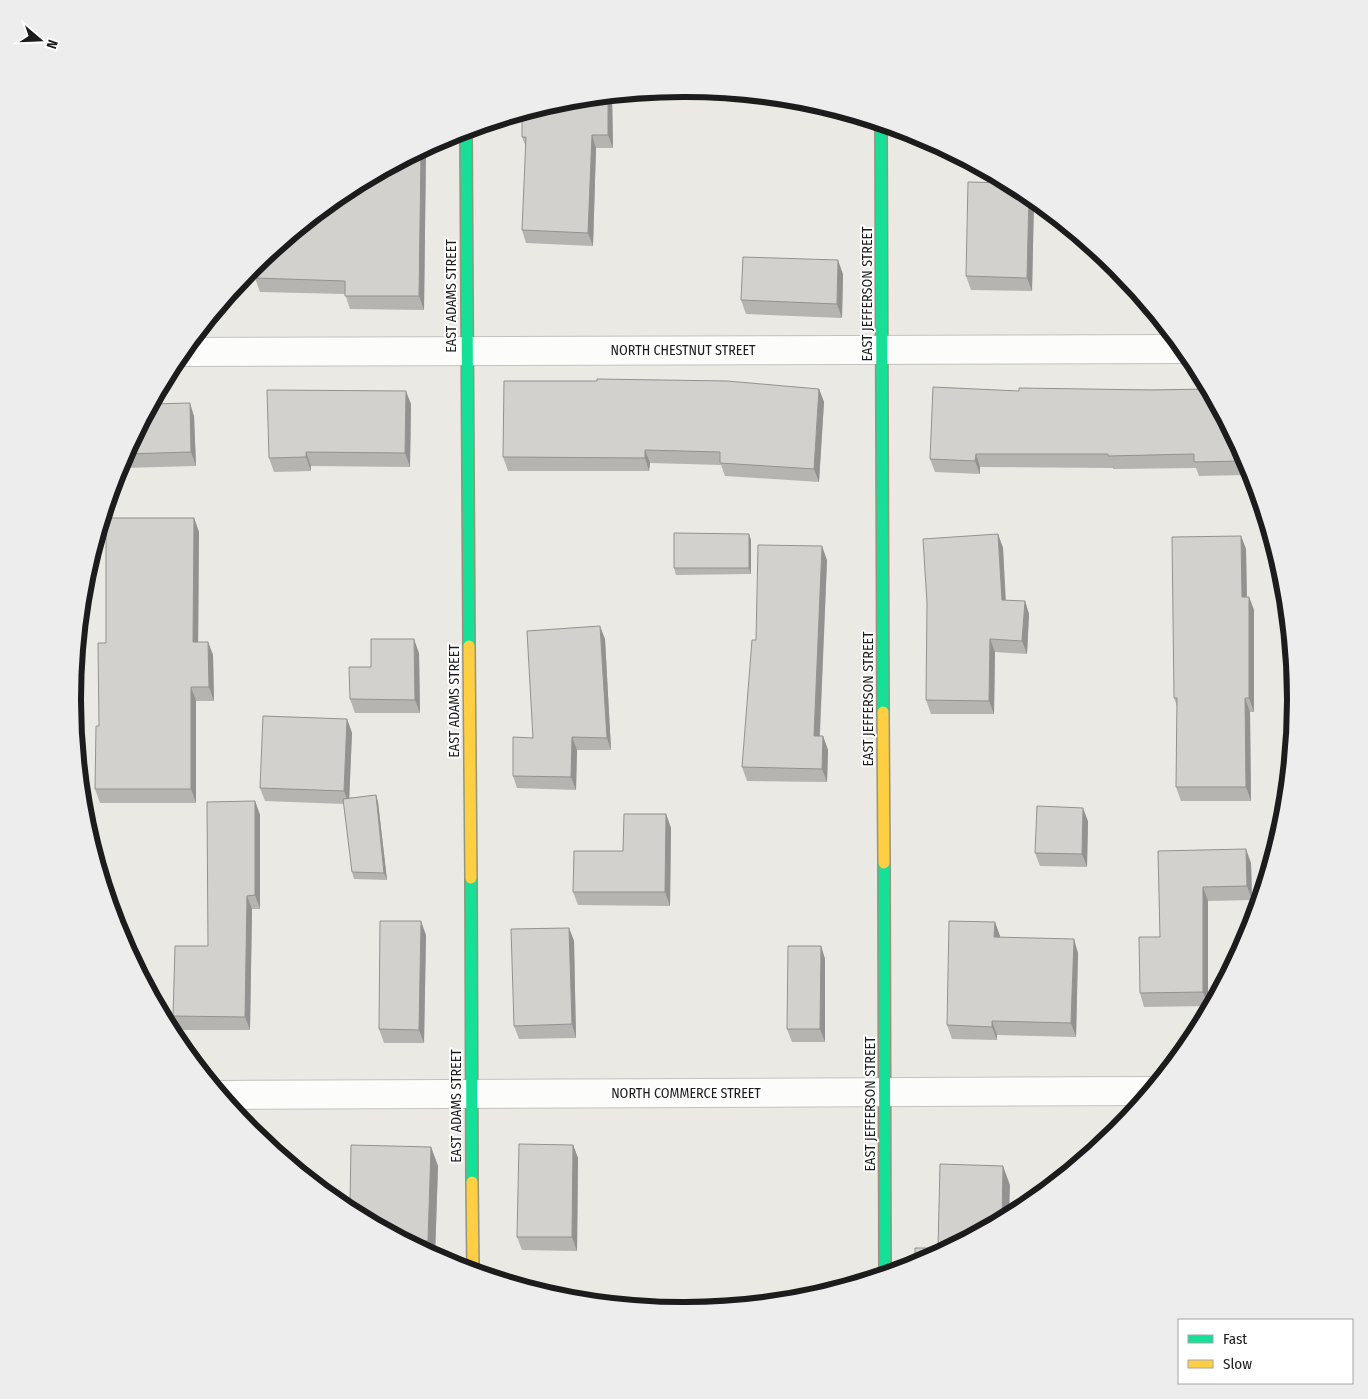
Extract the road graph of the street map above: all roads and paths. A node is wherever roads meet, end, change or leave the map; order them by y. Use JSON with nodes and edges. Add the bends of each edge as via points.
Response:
{"nodes":[{"id":1,"x":881,"y":130,"type":"edge"},
{"id":2,"x":466,"y":138,"type":"edge"},
{"id":3,"x":1174,"y":349,"type":"edge"},
{"id":4,"x":466,"y":350,"type":"junction"},
{"id":5,"x":882,"y":350,"type":"junction"},
{"id":6,"x":192,"y":352,"type":"edge"},
{"id":7,"x":1142,"y":1091,"type":"edge"},
{"id":8,"x":885,"y":1093,"type":"junction"},
{"id":9,"x":471,"y":1094,"type":"junction"},
{"id":10,"x":230,"y":1096,"type":"edge"},
{"id":11,"x":473,"y":1264,"type":"edge"},
{"id":12,"x":885,"y":1267,"type":"edge"}],
"edges":[{"from":1,"to":5,"type":"street","name":"EAST JEFFERSON STREET"},
{"from":2,"to":4,"type":"street","name":"EAST ADAMS STREET"},
{"from":3,"to":5,"type":"street","name":"NORTH CHESTNUT STREET"},
{"from":4,"to":5,"type":"street","name":"NORTH CHESTNUT STREET"},
{"from":4,"to":6,"type":"street","name":"NORTH CHESTNUT STREET"},
{"from":4,"to":9,"type":"street","name":"EAST ADAMS STREET"},
{"from":5,"to":8,"type":"street","name":"EAST JEFFERSON STREET"},
{"from":7,"to":8,"type":"street","name":"NORTH COMMERCE STREET"},
{"from":8,"to":9,"type":"street","name":"NORTH COMMERCE STREET"},
{"from":8,"to":12,"type":"street","name":"EAST JEFFERSON STREET"},
{"from":9,"to":10,"type":"street","name":"NORTH COMMERCE STREET"},
{"from":9,"to":11,"type":"street","name":"EAST ADAMS STREET"}]}
